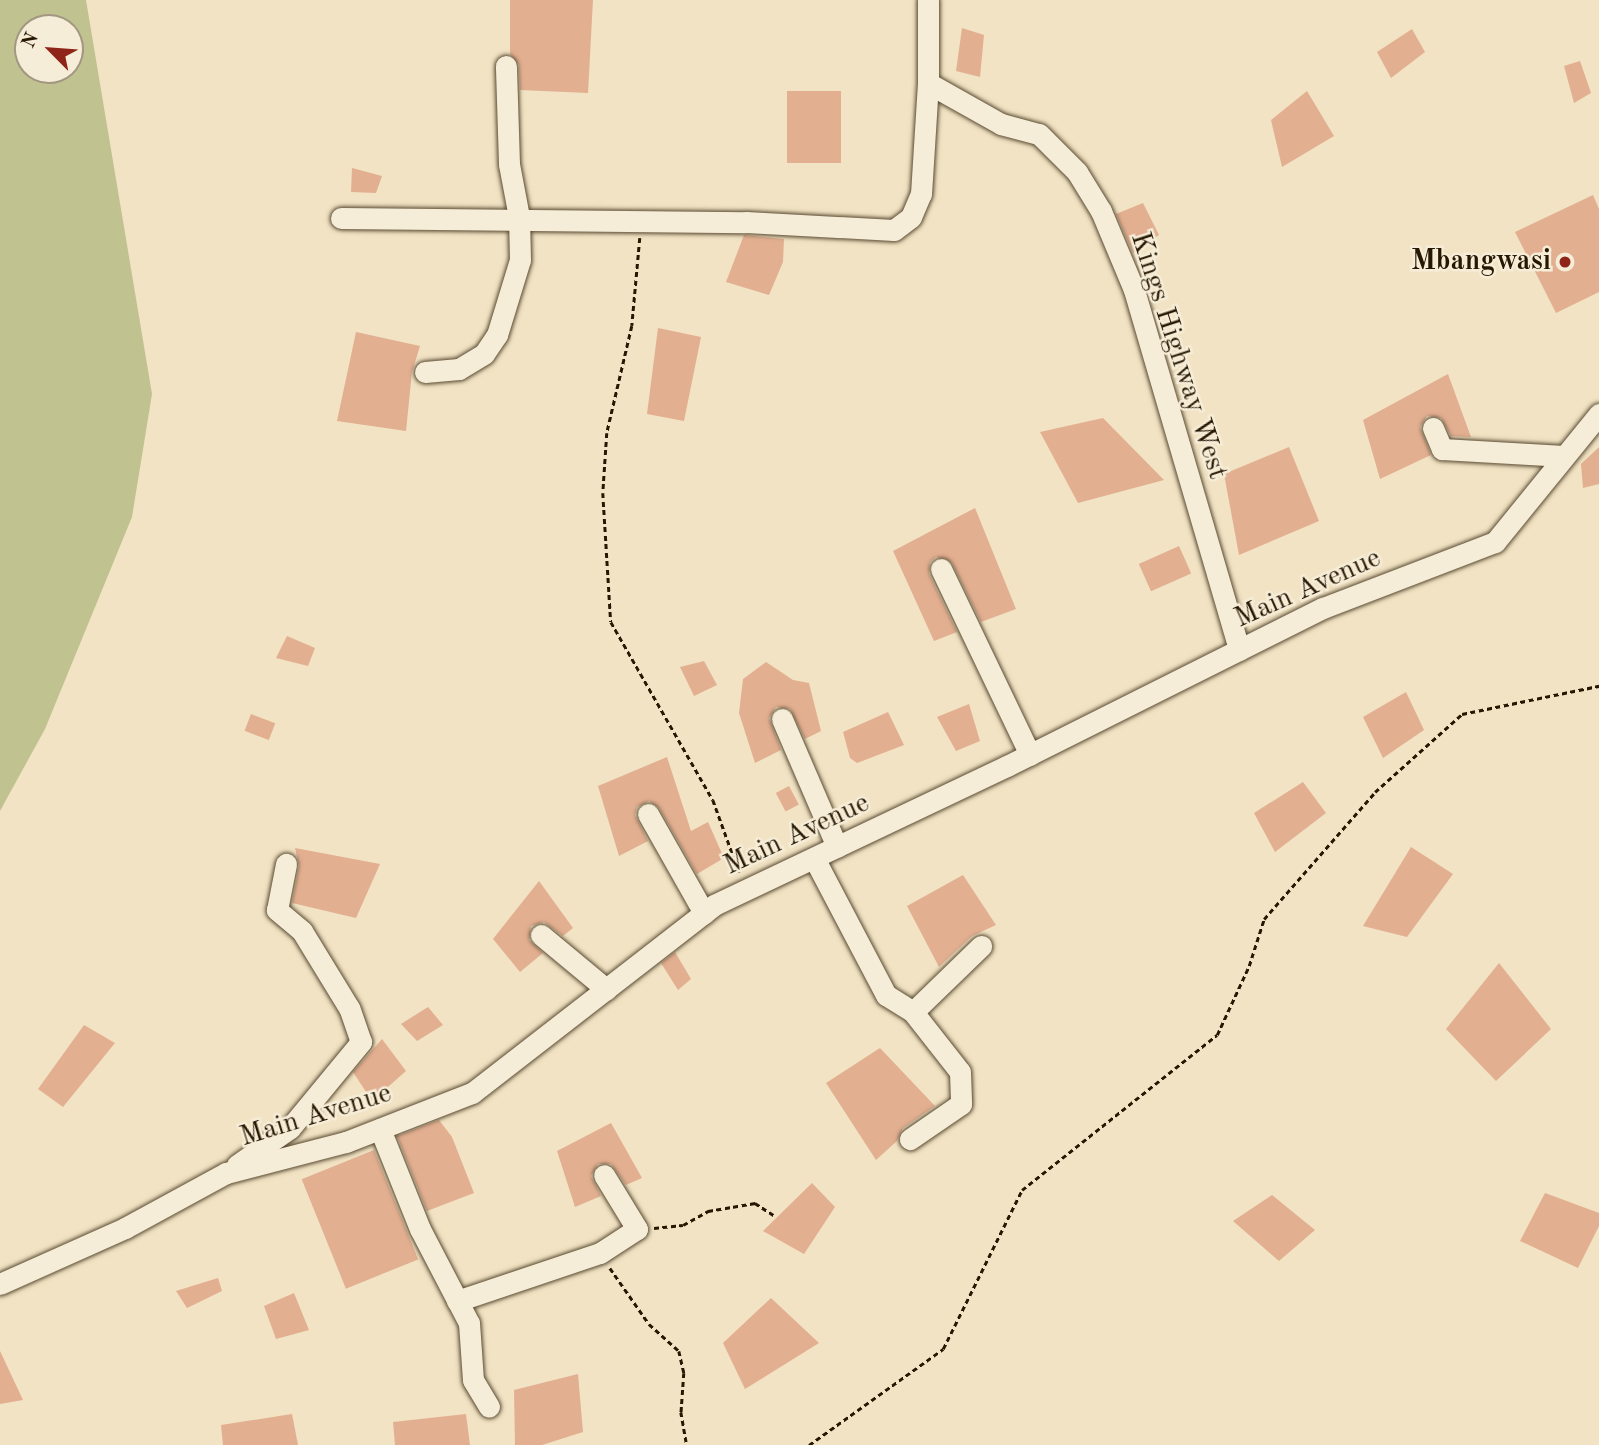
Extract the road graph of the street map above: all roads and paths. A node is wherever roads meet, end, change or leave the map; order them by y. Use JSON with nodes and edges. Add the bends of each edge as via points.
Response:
{"nodes":[{"id":1,"x":928,"y":0,"type":"edge"},
{"id":2,"x":506,"y":66,"type":"dead end"},
{"id":3,"x":928,"y":83,"type":"junction"},
{"id":4,"x":519,"y":217,"type":"junction"},
{"id":5,"x":341,"y":218,"type":"dead end"},
{"id":6,"x":642,"y":221,"type":"junction"},
{"id":7,"x":425,"y":372,"type":"dead end"},
{"id":8,"x":1599,"y":414,"type":"edge"},
{"id":9,"x":1433,"y":428,"type":"dead end"},
{"id":10,"x":1564,"y":456,"type":"junction"},
{"id":11,"x":941,"y":569,"type":"dead end"},
{"id":12,"x":1239,"y":650,"type":"junction"},
{"id":13,"x":1599,"y":686,"type":"edge"},
{"id":14,"x":782,"y":719,"type":"dead end"},
{"id":15,"x":1030,"y":755,"type":"junction"},
{"id":16,"x":648,"y":814,"type":"dead end"},
{"id":17,"x":838,"y":847,"type":"junction"},
{"id":18,"x":814,"y":858,"type":"junction"},
{"id":19,"x":286,"y":864,"type":"dead end"},
{"id":20,"x":745,"y":891,"type":"junction"},
{"id":21,"x":704,"y":913,"type":"junction"},
{"id":22,"x":541,"y":935,"type":"dead end"},
{"id":23,"x":981,"y":946,"type":"dead end"},
{"id":24,"x":606,"y":989,"type":"junction"},
{"id":25,"x":913,"y":1012,"type":"junction"},
{"id":26,"x":380,"y":1129,"type":"junction"},
{"id":27,"x":910,"y":1139,"type":"dead end"},
{"id":28,"x":226,"y":1173,"type":"junction"},
{"id":29,"x":604,"y":1175,"type":"dead end"},
{"id":30,"x":775,"y":1216,"type":"dead end"},
{"id":31,"x":637,"y":1229,"type":"junction"},
{"id":32,"x":600,"y":1253,"type":"junction"},
{"id":33,"x":0,"y":1284,"type":"edge"},
{"id":34,"x":457,"y":1301,"type":"junction"},
{"id":35,"x":489,"y":1407,"type":"dead end"},
{"id":36,"x":687,"y":1445,"type":"edge"},
{"id":37,"x":809,"y":1445,"type":"edge"}],
"edges":[{"from":1,"to":3,"type":"street"},
{"from":2,"to":4,"type":"street","via":[[509,164]]},
{"from":3,"to":6,"type":"street","via":[[921,194],[907,223],[894,230]]},
{"from":3,"to":12,"type":"street","name":"Kings Highway West","via":[[1001,124],[1039,134],[1077,172],[1101,211],[1134,290]]},
{"from":4,"to":5,"type":"street"},
{"from":4,"to":6,"type":"street"},
{"from":4,"to":7,"type":"street","via":[[520,260],[497,335],[484,355],[459,369]]},
{"from":6,"to":20,"type":"path","via":[[632,326],[607,432],[603,493],[611,622],[713,800]]},
{"from":8,"to":10,"type":"street","name":"Main Avenue"},
{"from":9,"to":10,"type":"street","via":[[1442,449]]},
{"from":10,"to":12,"type":"street","name":"Main Avenue","via":[[1495,542],[1323,608]]},
{"from":11,"to":15,"type":"street"},
{"from":12,"to":15,"type":"street","name":"Main Avenue"},
{"from":13,"to":37,"type":"path","via":[[1462,713],[1375,792],[1264,919],[1249,966],[1217,1035],[1022,1190],[943,1349]]},
{"from":14,"to":17,"type":"street"},
{"from":15,"to":17,"type":"street","name":"Main Avenue"},
{"from":16,"to":21,"type":"street"},
{"from":17,"to":18,"type":"street","name":"Main Avenue"},
{"from":18,"to":20,"type":"street","name":"Main Avenue"},
{"from":18,"to":25,"type":"street","via":[[887,995]]},
{"from":19,"to":28,"type":"street","via":[[277,910],[302,931],[349,1008],[361,1042],[290,1128]]},
{"from":20,"to":21,"type":"street","name":"Main Avenue"},
{"from":21,"to":24,"type":"street","name":"Main Avenue"},
{"from":22,"to":24,"type":"street"},
{"from":23,"to":25,"type":"street"},
{"from":24,"to":26,"type":"street","name":"Main Avenue","via":[[472,1093]]},
{"from":25,"to":27,"type":"street","via":[[960,1072],[961,1104]]},
{"from":26,"to":28,"type":"street","name":"Main Avenue"},
{"from":26,"to":34,"type":"street","via":[[420,1229]]},
{"from":28,"to":33,"type":"street","name":"Main Avenue","via":[[125,1228]]},
{"from":29,"to":31,"type":"street"},
{"from":30,"to":31,"type":"path","via":[[755,1203],[708,1211],[682,1225]]},
{"from":31,"to":32,"type":"street"},
{"from":32,"to":34,"type":"street"},
{"from":32,"to":36,"type":"path","via":[[649,1324],[679,1352]]},
{"from":34,"to":35,"type":"street","via":[[469,1323],[473,1380]]}]}
